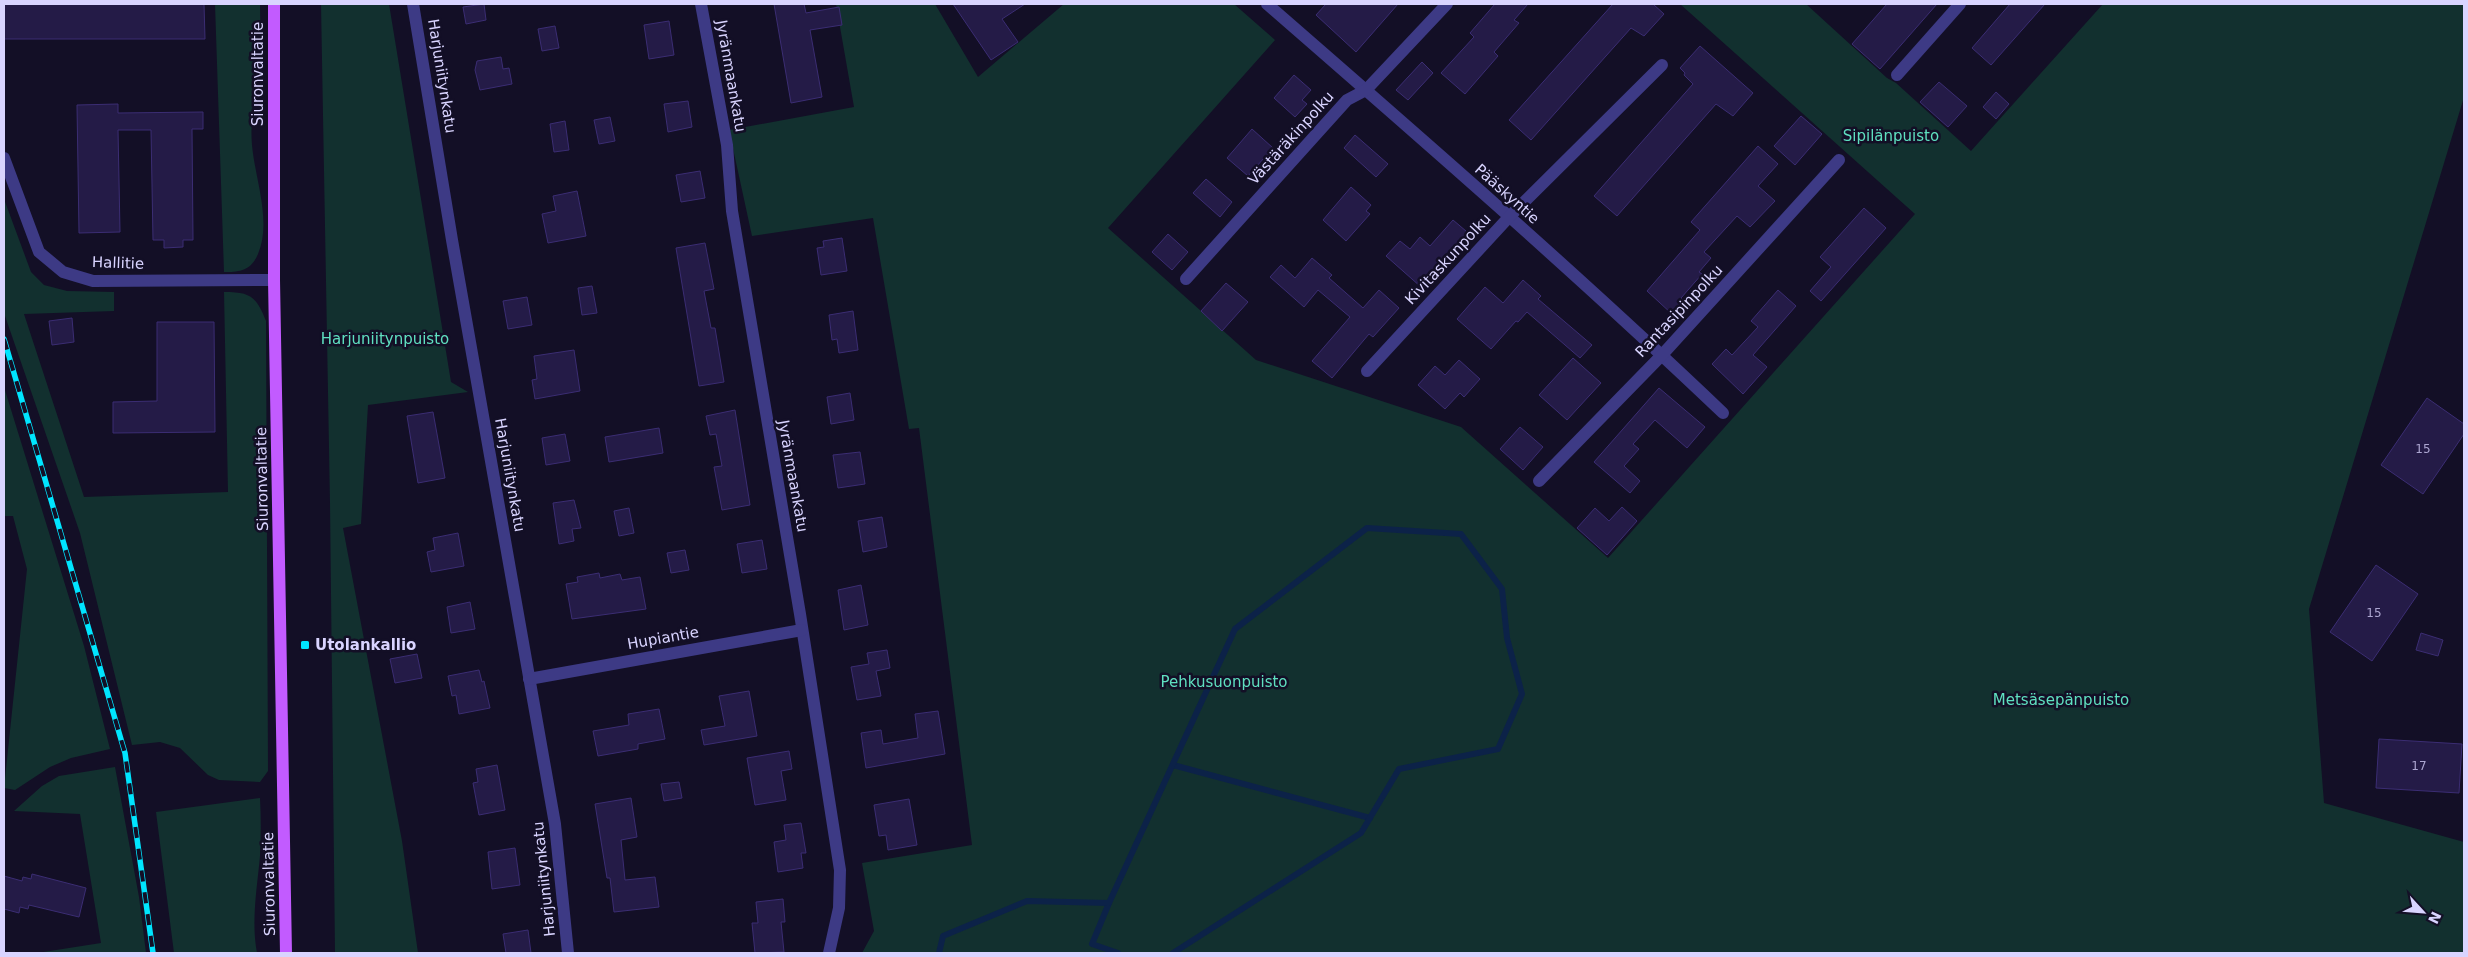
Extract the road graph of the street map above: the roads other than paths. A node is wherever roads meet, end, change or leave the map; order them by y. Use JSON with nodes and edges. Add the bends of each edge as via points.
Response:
{"nodes":[{"id":1,"x":274,"y":4,"type":"edge"},
{"id":2,"x":413,"y":4,"type":"edge"},
{"id":3,"x":701,"y":4,"type":"edge"},
{"id":4,"x":1267,"y":4,"type":"edge"},
{"id":5,"x":1447,"y":4,"type":"edge"},
{"id":6,"x":1960,"y":4,"type":"edge"},
{"id":7,"x":1662,"y":65,"type":"dead end"},
{"id":8,"x":1897,"y":75,"type":"dead end"},
{"id":9,"x":1366,"y":90,"type":"junction"},
{"id":10,"x":4,"y":158,"type":"edge"},
{"id":11,"x":1839,"y":160,"type":"dead end"},
{"id":12,"x":1509,"y":218,"type":"junction"},
{"id":13,"x":1186,"y":279,"type":"dead end"},
{"id":14,"x":274,"y":280,"type":"junction"},
{"id":15,"x":1662,"y":355,"type":"junction"},
{"id":16,"x":1367,"y":371,"type":"dead end"},
{"id":17,"x":1723,"y":413,"type":"dead end"},
{"id":18,"x":1539,"y":481,"type":"dead end"},
{"id":19,"x":802,"y":630,"type":"junction"},
{"id":20,"x":529,"y":679,"type":"junction"},
{"id":21,"x":286,"y":953,"type":"edge"},
{"id":22,"x":568,"y":953,"type":"edge"},
{"id":23,"x":829,"y":953,"type":"edge"}],
"edges":[{"from":1,"to":14,"type":"main road","name":"Siuronvaltatie"},
{"from":2,"to":20,"type":"street","name":"Harjuniitynkatu"},
{"from":3,"to":19,"type":"street","name":"Jyränmaankatu","via":[[727,145],[732,211]]},
{"from":4,"to":9,"type":"street","name":"Pääskyntie"},
{"from":5,"to":9,"type":"street","name":"Västäräkinpolku"},
{"from":6,"to":8,"type":"street"},
{"from":7,"to":12,"type":"street","name":"Kivitaskunpolku"},
{"from":9,"to":12,"type":"street","name":"Pääskyntie"},
{"from":9,"to":13,"type":"street","name":"Västäräkinpolku","via":[[1347,100]]},
{"from":10,"to":14,"type":"street","name":"Hallitie","via":[[39,252],[63,272],[93,281]]},
{"from":11,"to":15,"type":"street","name":"Rantasipinpolku"},
{"from":12,"to":15,"type":"street","name":"Pääskyntie"},
{"from":12,"to":16,"type":"street","name":"Kivitaskunpolku"},
{"from":14,"to":21,"type":"main road","name":"Siuronvaltatie"},
{"from":15,"to":17,"type":"street","name":"Pääskyntie"},
{"from":15,"to":18,"type":"street","name":"Rantasipinpolku"},
{"from":19,"to":20,"type":"street","name":"Hupiantie"},
{"from":19,"to":23,"type":"street","name":"Jyränmaankatu","via":[[840,870],[839,908]]},
{"from":20,"to":22,"type":"street","name":"Harjuniitynkatu","via":[[555,824]]}]}
